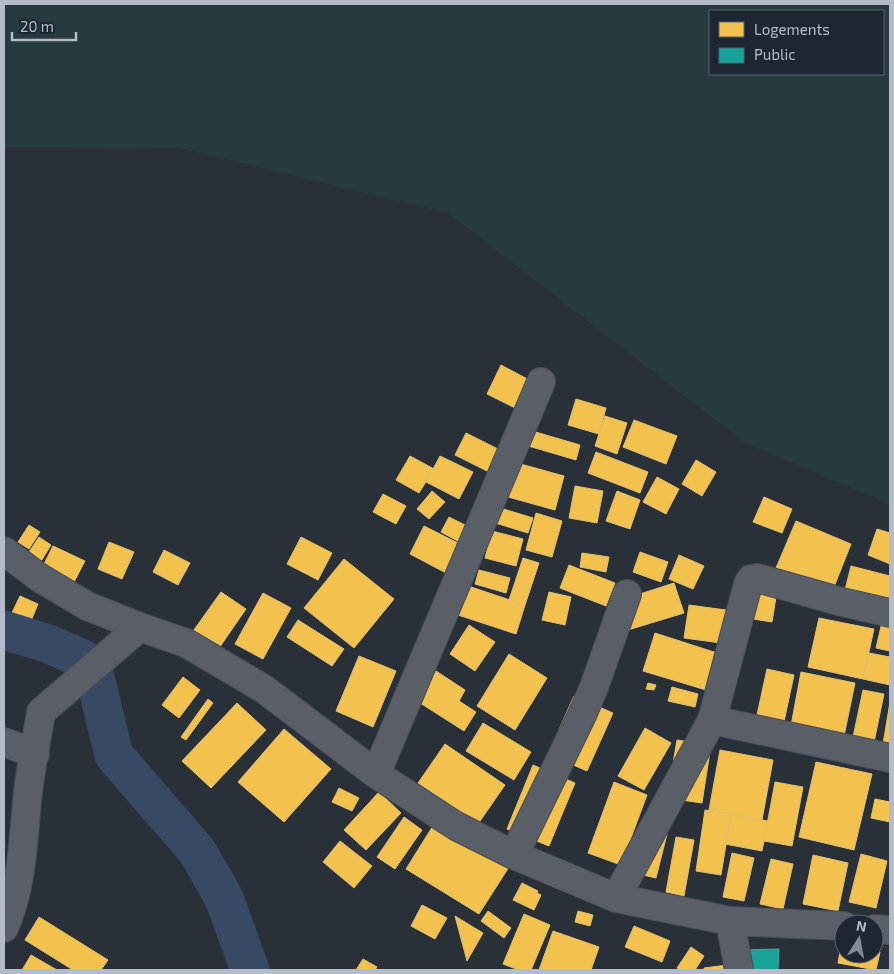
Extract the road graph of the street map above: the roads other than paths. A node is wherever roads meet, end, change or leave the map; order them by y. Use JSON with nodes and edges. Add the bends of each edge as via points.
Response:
{"nodes":[{"id":1,"x":541,"y":382,"type":"dead end"},
{"id":2,"x":4,"y":551,"type":"edge"},
{"id":3,"x":627,"y":594,"type":"dead end"},
{"id":4,"x":890,"y":613,"type":"edge"},
{"id":5,"x":140,"y":627,"type":"junction"},
{"id":6,"x":712,"y":720,"type":"junction"},
{"id":7,"x":4,"y":742,"type":"edge"},
{"id":8,"x":35,"y":754,"type":"junction"},
{"id":9,"x":890,"y":758,"type":"edge"},
{"id":10,"x":376,"y":774,"type":"junction"},
{"id":11,"x":514,"y":855,"type":"junction"},
{"id":12,"x":616,"y":898,"type":"junction"},
{"id":13,"x":8,"y":915,"type":"edge"},
{"id":14,"x":730,"y":921,"type":"junction"},
{"id":15,"x":834,"y":926,"type":"edge"},
{"id":16,"x":740,"y":970,"type":"edge"}],
"edges":[{"from":1,"to":10,"type":"street"},
{"from":2,"to":5,"type":"street","via":[[40,578],[87,606]]},
{"from":3,"to":11,"type":"street","via":[[583,713]]},
{"from":4,"to":6,"type":"street","via":[[751,579]]},
{"from":5,"to":8,"type":"street","via":[[41,712]]},
{"from":5,"to":10,"type":"street","via":[[186,643],[264,689]]},
{"from":6,"to":9,"type":"street"},
{"from":6,"to":12,"type":"street"},
{"from":7,"to":8,"type":"street"},
{"from":8,"to":13,"type":"street","via":[[28,789],[22,856]]},
{"from":10,"to":11,"type":"street","via":[[456,826]]},
{"from":11,"to":12,"type":"street"},
{"from":12,"to":14,"type":"street"},
{"from":14,"to":15,"type":"street"},
{"from":14,"to":16,"type":"street"}]}
